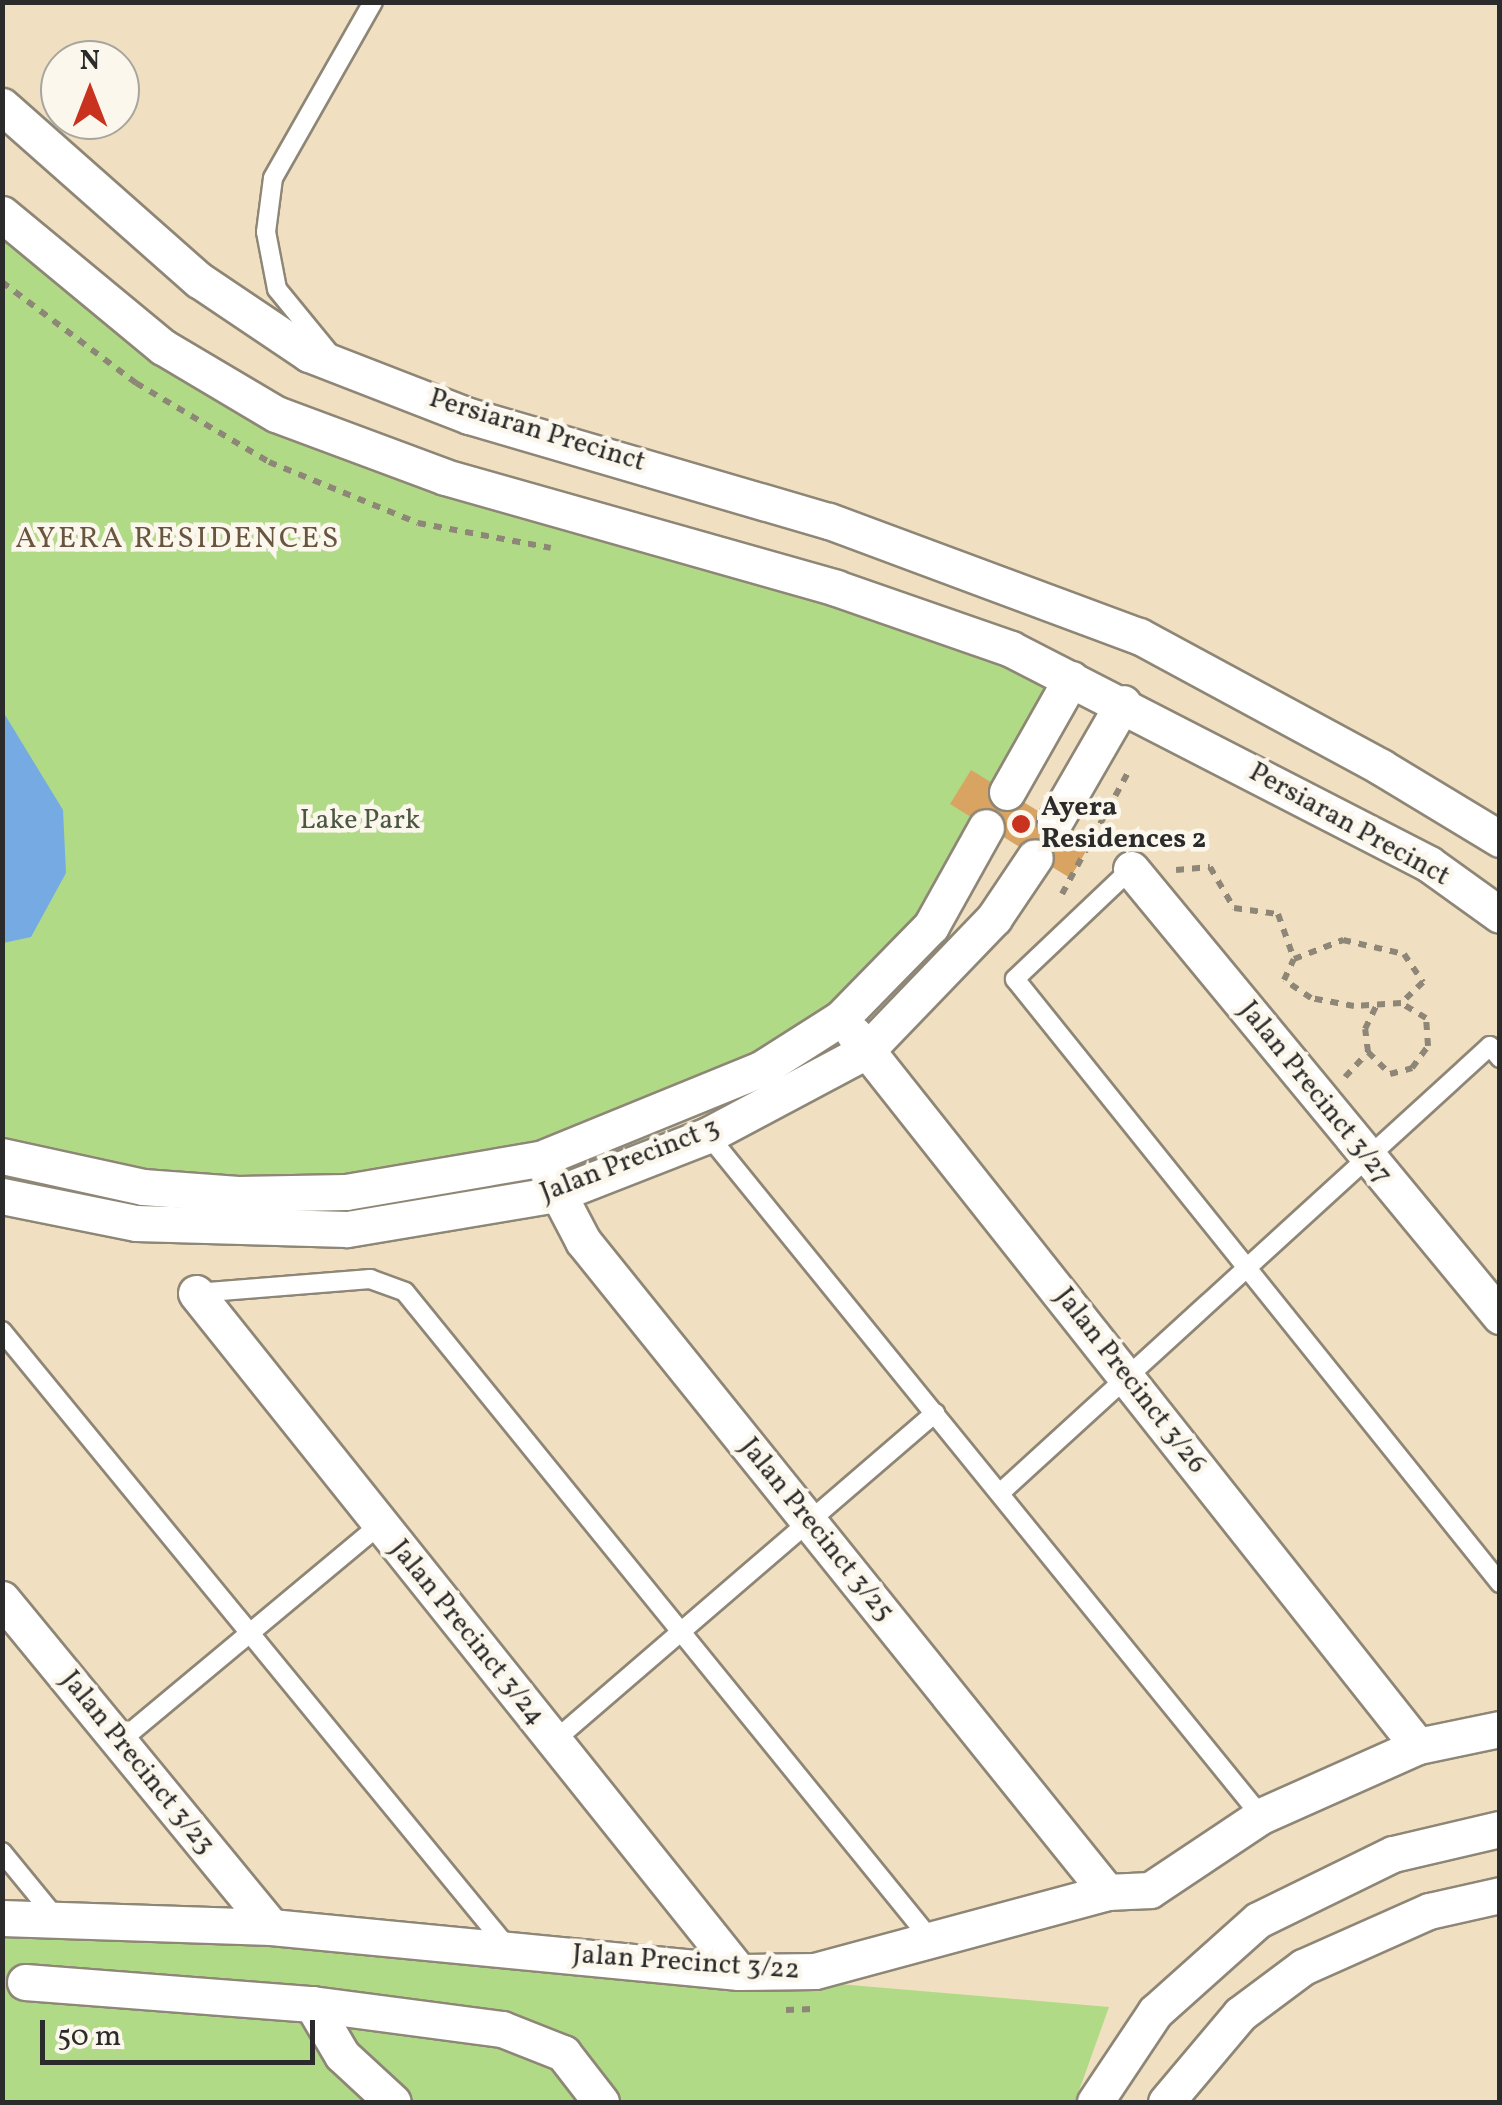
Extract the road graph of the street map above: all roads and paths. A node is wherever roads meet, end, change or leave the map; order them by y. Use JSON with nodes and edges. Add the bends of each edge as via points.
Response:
{"nodes":[{"id":1,"x":373,"y":2,"type":"edge"},
{"id":2,"x":2,"y":106,"type":"edge"},
{"id":3,"x":2,"y":214,"type":"edge"},
{"id":4,"x":339,"y":365,"type":"junction"},
{"id":5,"x":1071,"y":680,"type":"junction"},
{"id":6,"x":1124,"y":703,"type":"junction"},
{"id":7,"x":986,"y":827,"type":"dead end"},
{"id":8,"x":1500,"y":840,"type":"edge"},
{"id":9,"x":1035,"y":856,"type":"dead end"},
{"id":10,"x":966,"y":868,"type":"junction"},
{"id":11,"x":1147,"y":870,"type":"junction"},
{"id":12,"x":1015,"y":891,"type":"junction"},
{"id":13,"x":1500,"y":915,"type":"edge"},
{"id":14,"x":1294,"y":959,"type":"junction"},
{"id":15,"x":1401,"y":1003,"type":"junction"},
{"id":16,"x":1376,"y":1005,"type":"junction"},
{"id":17,"x":841,"y":1018,"type":"junction"},
{"id":18,"x":866,"y":1051,"type":"junction"},
{"id":19,"x":1368,"y":1052,"type":"junction"},
{"id":20,"x":1500,"y":1058,"type":"edge"},
{"id":21,"x":1341,"y":1082,"type":"dead end"},
{"id":22,"x":708,"y":1135,"type":"junction"},
{"id":23,"x":2,"y":1156,"type":"edge"},
{"id":24,"x":540,"y":1159,"type":"junction"},
{"id":25,"x":1371,"y":1160,"type":"junction"},
{"id":26,"x":557,"y":1194,"type":"junction"},
{"id":27,"x":2,"y":1196,"type":"edge"},
{"id":28,"x":1248,"y":1272,"type":"junction"},
{"id":29,"x":196,"y":1293,"type":"joint"},
{"id":30,"x":1500,"y":1316,"type":"edge"},
{"id":31,"x":2,"y":1331,"type":"edge"},
{"id":32,"x":1128,"y":1380,"type":"junction"},
{"id":33,"x":936,"y":1413,"type":"junction"},
{"id":34,"x":1000,"y":1493,"type":"junction"},
{"id":35,"x":808,"y":1521,"type":"junction"},
{"id":36,"x":380,"y":1524,"type":"junction"},
{"id":37,"x":1500,"y":1584,"type":"edge"},
{"id":38,"x":2,"y":1600,"type":"edge"},
{"id":39,"x":681,"y":1632,"type":"junction"},
{"id":40,"x":250,"y":1633,"type":"junction"},
{"id":41,"x":1500,"y":1729,"type":"edge"},
{"id":42,"x":554,"y":1741,"type":"junction"},
{"id":43,"x":119,"y":1742,"type":"junction"},
{"id":44,"x":1418,"y":1746,"type":"junction"},
{"id":45,"x":1261,"y":1816,"type":"junction"},
{"id":46,"x":1500,"y":1829,"type":"edge"},
{"id":47,"x":2,"y":1852,"type":"edge"},
{"id":48,"x":1107,"y":1892,"type":"junction"},
{"id":49,"x":1500,"y":1895,"type":"edge"},
{"id":50,"x":2,"y":1918,"type":"edge"},
{"id":51,"x":58,"y":1920,"type":"junction"},
{"id":52,"x":271,"y":1926,"type":"junction"},
{"id":53,"x":933,"y":1942,"type":"junction"},
{"id":54,"x":508,"y":1948,"type":"junction"},
{"id":55,"x":739,"y":1972,"type":"junction"},
{"id":56,"x":25,"y":1982,"type":"dead end"},
{"id":57,"x":312,"y":2004,"type":"junction"},
{"id":58,"x":393,"y":2102,"type":"edge"},
{"id":59,"x":601,"y":2102,"type":"edge"},
{"id":60,"x":1095,"y":2102,"type":"edge"},
{"id":61,"x":1166,"y":2102,"type":"edge"}],
"edges":[{"from":1,"to":4,"type":"lane","via":[[273,178],[266,232],[277,290]]},
{"from":2,"to":4,"type":"street","name":"Persiaran Precinct","via":[[199,280],[309,354]]},
{"from":3,"to":5,"type":"street","name":"Persiaran Precinct","via":[[163,347],[276,414],[444,477],[836,588],[1011,648]]},
{"from":4,"to":8,"type":"street","name":"Persiaran Precinct","via":[[469,416],[829,521],[1139,636]]},
{"from":5,"to":6,"type":"street","name":"Persiaran Precinct"},
{"from":5,"to":6,"type":"street","via":[[1012,785],[1060,813]]},
{"from":6,"to":13,"type":"street","name":"Persiaran Precinct","via":[[1429,864]]},
{"from":7,"to":10,"type":"street","name":"Jalan Precinct 3"},
{"from":9,"to":12,"type":"street","name":"Jalan Precinct 3"},
{"from":10,"to":12,"type":"street"},
{"from":10,"to":17,"type":"street","name":"Jalan Precinct 3","via":[[930,926]]},
{"from":11,"to":14,"type":"path","via":[[1210,868],[1234,908],[1278,914]]},
{"from":11,"to":25,"type":"street","name":"Jalan Precinct 3/27"},
{"from":11,"to":28,"type":"lane","via":[[1016,979]]},
{"from":12,"to":18,"type":"street","name":"Jalan Precinct 3"},
{"from":14,"to":15,"type":"path","via":[[1343,940],[1404,954],[1422,982]]},
{"from":14,"to":16,"type":"path","via":[[1284,980],[1312,998]]},
{"from":15,"to":16,"type":"path"},
{"from":15,"to":19,"type":"path","via":[[1426,1018],[1428,1046],[1412,1068],[1390,1074]]},
{"from":16,"to":19,"type":"path","via":[[1365,1030]]},
{"from":17,"to":18,"type":"street","name":"Jalan Precinct 3/26"},
{"from":17,"to":24,"type":"street","name":"Jalan Precinct 3","via":[[708,1094]]},
{"from":18,"to":22,"type":"street","name":"Jalan Precinct 3"},
{"from":18,"to":32,"type":"street","name":"Jalan Precinct 3/26"},
{"from":19,"to":21,"type":"path"},
{"from":20,"to":25,"type":"lane","via":[[1490,1046]]},
{"from":22,"to":26,"type":"street","name":"Jalan Precinct 3"},
{"from":22,"to":33,"type":"lane"},
{"from":23,"to":24,"type":"street","name":"Jalan Precinct 3","via":[[143,1186],[238,1194],[346,1192]]},
{"from":24,"to":26,"type":"street","name":"Jalan Precinct 3/25"},
{"from":25,"to":28,"type":"lane"},
{"from":25,"to":30,"type":"street","name":"Jalan Precinct 3/27"},
{"from":26,"to":27,"type":"street","name":"Jalan Precinct 3","via":[[347,1229],[136,1223]]},
{"from":26,"to":35,"type":"street","name":"Jalan Precinct 3/25","via":[[582,1241]]},
{"from":28,"to":32,"type":"lane"},
{"from":28,"to":37,"type":"lane"},
{"from":29,"to":36,"type":"street","name":"Jalan Precinct 3/24"},
{"from":29,"to":39,"type":"lane","via":[[370,1279],[394,1283]]},
{"from":31,"to":40,"type":"lane"},
{"from":32,"to":34,"type":"lane"},
{"from":32,"to":44,"type":"street","name":"Jalan Precinct 3/26"},
{"from":33,"to":34,"type":"lane"},
{"from":33,"to":35,"type":"lane"},
{"from":34,"to":45,"type":"lane"},
{"from":35,"to":39,"type":"lane"},
{"from":35,"to":48,"type":"street","name":"Jalan Precinct 3/25"},
{"from":36,"to":40,"type":"lane"},
{"from":36,"to":42,"type":"street","name":"Jalan Precinct 3/24"},
{"from":38,"to":43,"type":"street","name":"Jalan Precinct 3/23"},
{"from":39,"to":42,"type":"lane"},
{"from":39,"to":53,"type":"lane"},
{"from":40,"to":43,"type":"lane"},
{"from":40,"to":54,"type":"lane"},
{"from":41,"to":44,"type":"street","name":"Jalan Precinct 3/22"},
{"from":42,"to":55,"type":"street","name":"Jalan Precinct 3/24"},
{"from":43,"to":52,"type":"street","name":"Jalan Precinct 3/23"},
{"from":44,"to":45,"type":"street","name":"Jalan Precinct 3/22"},
{"from":45,"to":48,"type":"street","name":"Jalan Precinct 3/22","via":[[1166,1884]]},
{"from":46,"to":60,"type":"street","via":[[1393,1854],[1258,1920],[1154,2012]]},
{"from":47,"to":51,"type":"lane"},
{"from":48,"to":53,"type":"street","name":"Jalan Precinct 3/22"},
{"from":49,"to":61,"type":"street","via":[[1429,1911],[1303,1967],[1240,2014]]},
{"from":50,"to":51,"type":"street","name":"Jalan Precinct 3/22"},
{"from":51,"to":52,"type":"street","name":"Jalan Precinct 3/22"},
{"from":52,"to":54,"type":"street","name":"Jalan Precinct 3/22"},
{"from":53,"to":55,"type":"street","name":"Jalan Precinct 3/22","via":[[842,1968]]},
{"from":54,"to":55,"type":"street","name":"Jalan Precinct 3/22"},
{"from":56,"to":57,"type":"street"},
{"from":57,"to":58,"type":"street","via":[[342,2054]]},
{"from":57,"to":59,"type":"street","via":[[534,2038],[563,2053]]}]}
